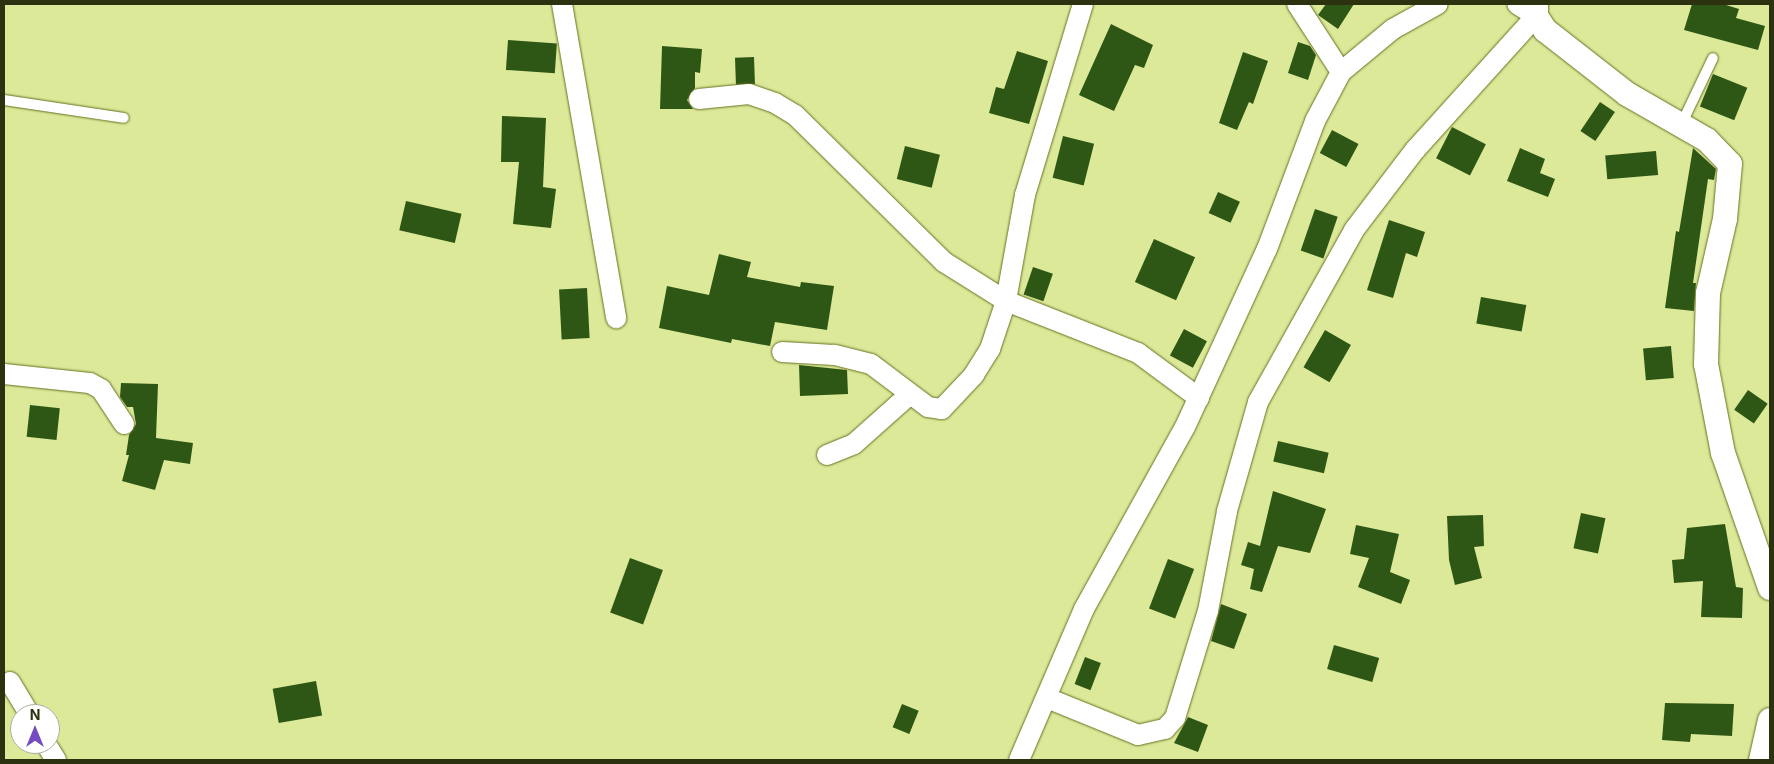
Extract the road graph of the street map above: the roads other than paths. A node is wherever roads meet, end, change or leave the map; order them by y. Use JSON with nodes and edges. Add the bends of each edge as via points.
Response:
{"nodes":[{"id":1,"x":562,"y":4,"type":"edge"},
{"id":2,"x":1083,"y":4,"type":"edge"},
{"id":3,"x":1297,"y":4,"type":"edge"},
{"id":4,"x":1438,"y":4,"type":"edge"},
{"id":5,"x":1530,"y":8,"type":"edge"},
{"id":6,"x":1713,"y":58,"type":"dead end"},
{"id":7,"x":1341,"y":72,"type":"junction"},
{"id":8,"x":699,"y":99,"type":"dead end"},
{"id":9,"x":4,"y":100,"type":"edge"},
{"id":10,"x":124,"y":118,"type":"dead end"},
{"id":11,"x":1681,"y":125,"type":"junction"},
{"id":12,"x":1006,"y":301,"type":"junction"},
{"id":13,"x":616,"y":318,"type":"dead end"},
{"id":14,"x":782,"y":352,"type":"dead end"},
{"id":15,"x":4,"y":374,"type":"edge"},
{"id":16,"x":910,"y":395,"type":"junction"},
{"id":17,"x":1199,"y":398,"type":"junction"},
{"id":18,"x":124,"y":424,"type":"dead end"},
{"id":19,"x":827,"y":455,"type":"dead end"},
{"id":20,"x":1770,"y":588,"type":"edge"},
{"id":21,"x":10,"y":682,"type":"dead end"},
{"id":22,"x":1047,"y":698,"type":"junction"},
{"id":23,"x":23,"y":704,"type":"edge"},
{"id":24,"x":1770,"y":720,"type":"edge"},
{"id":25,"x":1019,"y":760,"type":"edge"},
{"id":26,"x":1761,"y":760,"type":"edge"}],
"edges":[{"from":1,"to":13,"type":"street"},
{"from":2,"to":12,"type":"street","via":[[1024,195]]},
{"from":3,"to":7,"type":"street"},
{"from":4,"to":7,"type":"street","via":[[1394,29]]},
{"from":5,"to":11,"type":"street","via":[[1545,30],[1597,72]]},
{"from":5,"to":22,"type":"street","via":[[1354,230],[1258,402],[1228,511],[1208,611],[1175,718],[1165,729],[1138,735]]},
{"from":6,"to":11,"type":"lane"},
{"from":7,"to":17,"type":"street","via":[[1315,121],[1268,249]]},
{"from":8,"to":12,"type":"street","via":[[749,94],[775,103],[795,115],[944,262]]},
{"from":9,"to":10,"type":"lane"},
{"from":11,"to":20,"type":"street","via":[[1707,140],[1730,164],[1725,219],[1708,292],[1706,364],[1723,452]]},
{"from":12,"to":16,"type":"street","via":[[990,348],[954,401],[942,409]]},
{"from":12,"to":17,"type":"street","via":[[1138,354]]},
{"from":14,"to":16,"type":"street","via":[[834,355],[871,364]]},
{"from":15,"to":18,"type":"street","via":[[90,383],[101,389]]},
{"from":16,"to":19,"type":"street","via":[[854,444]]},
{"from":17,"to":22,"type":"street","via":[[1084,609]]},
{"from":21,"to":23,"type":"street"},
{"from":22,"to":25,"type":"street"},
{"from":24,"to":26,"type":"street"}]}
